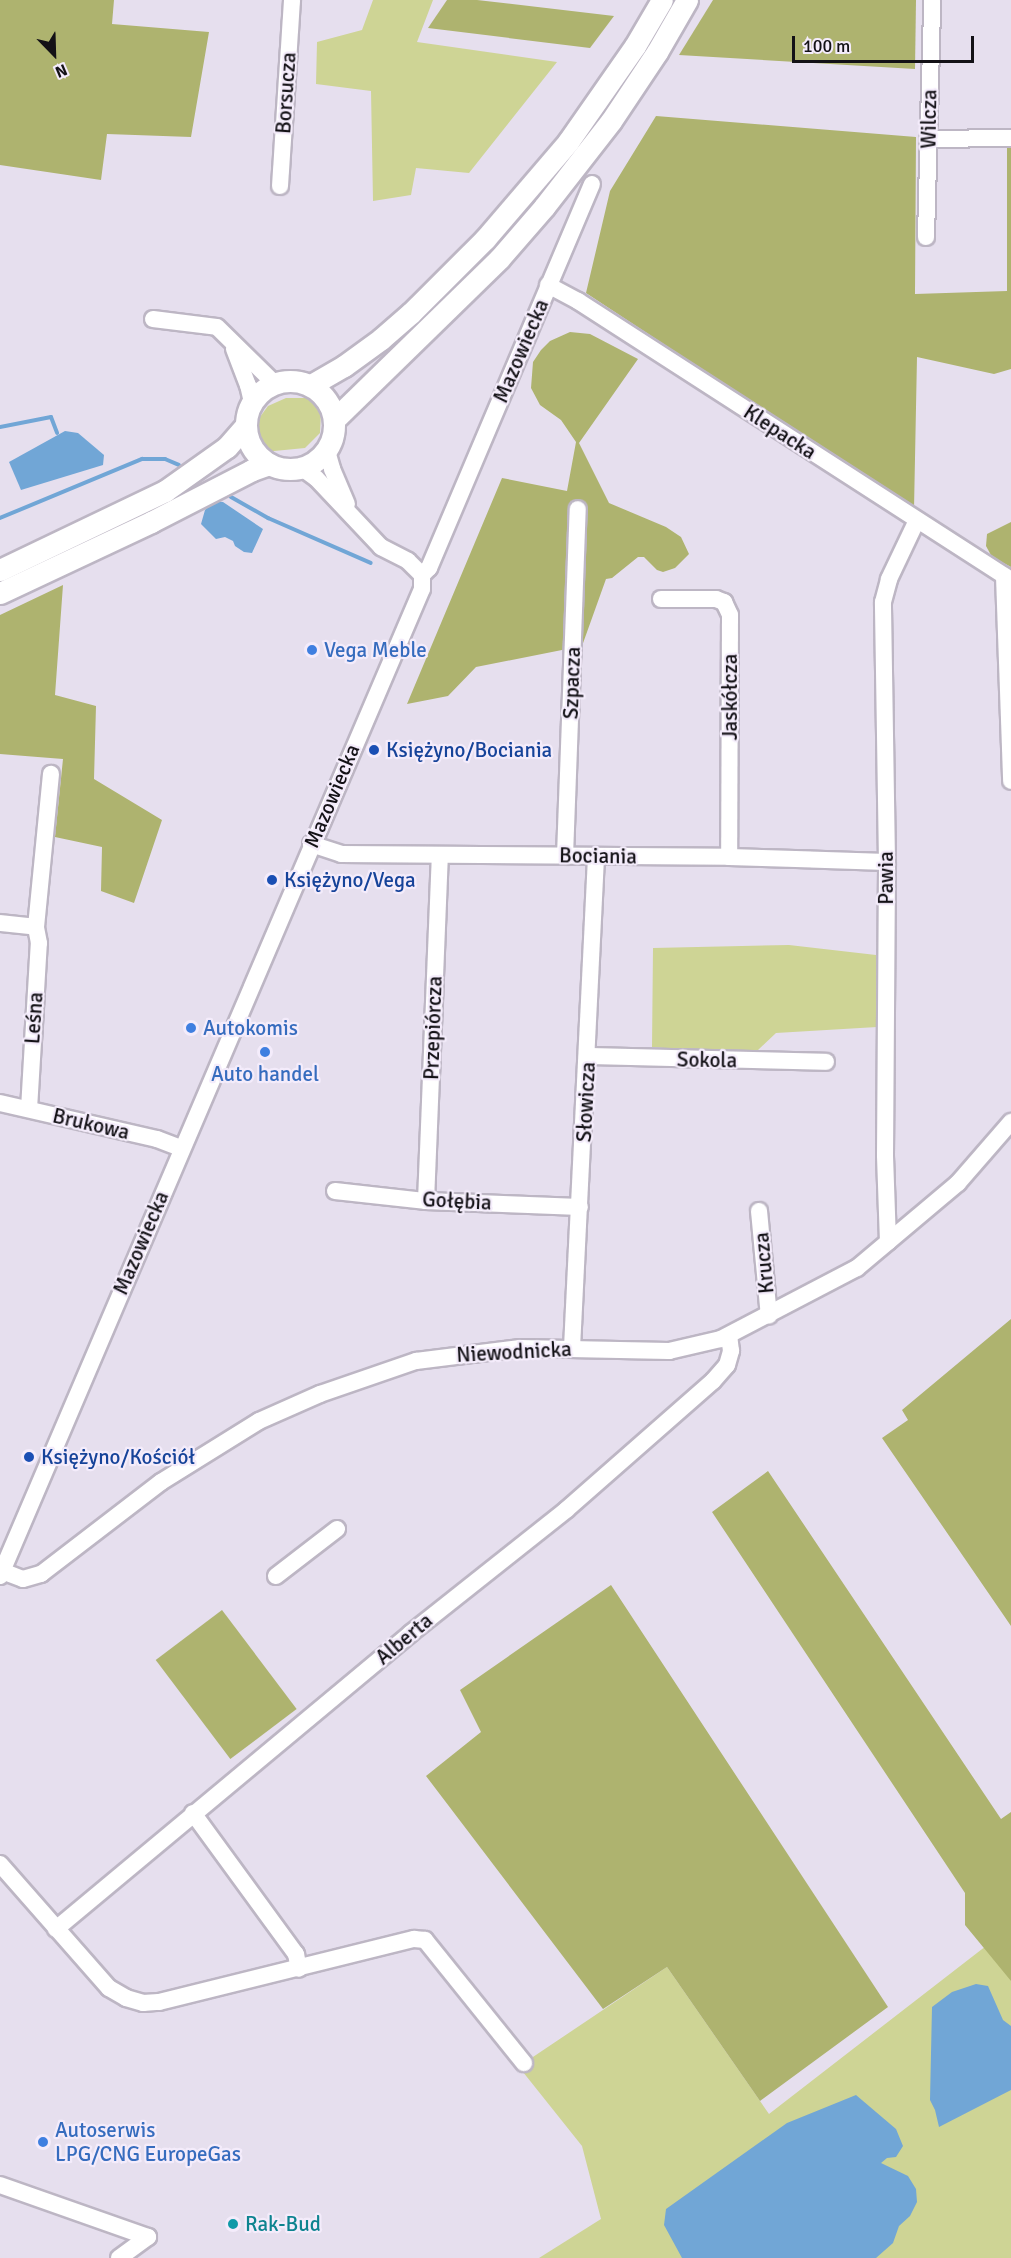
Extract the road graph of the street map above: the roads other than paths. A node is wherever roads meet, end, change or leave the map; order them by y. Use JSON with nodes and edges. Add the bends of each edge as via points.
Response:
{"nodes":[{"id":1,"x":292,"y":0,"type":"edge"},
{"id":2,"x":662,"y":0,"type":"edge"},
{"id":3,"x":687,"y":0,"type":"edge"},
{"id":4,"x":932,"y":0,"type":"edge"},
{"id":5,"x":1011,"y":138,"type":"edge"},
{"id":6,"x":928,"y":139,"type":"junction"},
{"id":7,"x":592,"y":184,"type":"dead end"},
{"id":8,"x":280,"y":186,"type":"dead end"},
{"id":9,"x":926,"y":237,"type":"dead end"},
{"id":10,"x":548,"y":285,"type":"junction"},
{"id":11,"x":153,"y":319,"type":"dead end"},
{"id":12,"x":231,"y":342,"type":"junction"},
{"id":13,"x":274,"y":383,"type":"junction"},
{"id":14,"x":311,"y":385,"type":"junction"},
{"id":15,"x":252,"y":402,"type":"junction"},
{"id":16,"x":335,"y":419,"type":"junction"},
{"id":17,"x":245,"y":426,"type":"junction"},
{"id":18,"x":327,"y":451,"type":"junction"},
{"id":19,"x":269,"y":464,"type":"junction"},
{"id":20,"x":302,"y":468,"type":"junction"},
{"id":21,"x":578,"y":509,"type":"dead end"},
{"id":22,"x":353,"y":516,"type":"junction"},
{"id":23,"x":917,"y":520,"type":"junction"},
{"id":24,"x":0,"y":570,"type":"edge"},
{"id":25,"x":422,"y":575,"type":"junction"},
{"id":26,"x":1008,"y":578,"type":"edge"},
{"id":27,"x":0,"y":593,"type":"edge"},
{"id":28,"x":661,"y":599,"type":"dead end"},
{"id":29,"x":51,"y":774,"type":"dead end"},
{"id":30,"x":1011,"y":781,"type":"edge"},
{"id":31,"x":311,"y":844,"type":"junction"},
{"id":32,"x":440,"y":855,"type":"junction"},
{"id":33,"x":565,"y":856,"type":"junction"},
{"id":34,"x":596,"y":856,"type":"junction"},
{"id":35,"x":729,"y":857,"type":"junction"},
{"id":36,"x":886,"y":862,"type":"junction"},
{"id":37,"x":0,"y":924,"type":"edge"},
{"id":38,"x":36,"y":927,"type":"junction"},
{"id":39,"x":588,"y":1056,"type":"junction"},
{"id":40,"x":826,"y":1062,"type":"dead end"},
{"id":41,"x":0,"y":1103,"type":"edge"},
{"id":42,"x":28,"y":1109,"type":"junction"},
{"id":43,"x":1011,"y":1122,"type":"edge"},
{"id":44,"x":182,"y":1148,"type":"junction"},
{"id":45,"x":335,"y":1191,"type":"dead end"},
{"id":46,"x":426,"y":1201,"type":"junction"},
{"id":47,"x":580,"y":1207,"type":"junction"},
{"id":48,"x":759,"y":1211,"type":"dead end"},
{"id":49,"x":888,"y":1242,"type":"junction"},
{"id":50,"x":769,"y":1316,"type":"junction"},
{"id":51,"x":729,"y":1335,"type":"junction"},
{"id":52,"x":572,"y":1348,"type":"junction"},
{"id":53,"x":337,"y":1529,"type":"dead end"},
{"id":54,"x":1,"y":1574,"type":"edge"},
{"id":55,"x":276,"y":1576,"type":"dead end"},
{"id":56,"x":193,"y":1813,"type":"junction"},
{"id":57,"x":0,"y":1864,"type":"edge"},
{"id":58,"x":56,"y":1929,"type":"junction"},
{"id":59,"x":299,"y":1968,"type":"junction"},
{"id":60,"x":524,"y":2063,"type":"dead end"},
{"id":61,"x":0,"y":2185,"type":"edge"},
{"id":62,"x":119,"y":2258,"type":"edge"}],
"edges":[{"from":1,"to":8,"type":"street","name":"Borsucza"},
{"from":2,"to":14,"type":"main road","via":[[568,142],[485,239],[381,339]]},
{"from":3,"to":16,"type":"main road","via":[[611,121],[544,207],[499,259]]},
{"from":4,"to":6,"type":"street","name":"Wilcza"},
{"from":5,"to":6,"type":"street"},
{"from":6,"to":9,"type":"street","name":"Wilcza"},
{"from":7,"to":10,"type":"street","name":"Mazowiecka"},
{"from":10,"to":23,"type":"street","name":"Klepacka"},
{"from":10,"to":25,"type":"street","name":"Mazowiecka","via":[[429,568]]},
{"from":11,"to":12,"type":"street","via":[[218,327]]},
{"from":12,"to":13,"type":"street"},
{"from":12,"to":15,"type":"street"},
{"from":13,"to":14,"type":"main road","via":[[293,380]]},
{"from":13,"to":15,"type":"main road"},
{"from":14,"to":16,"type":"main road","via":[[327,399]]},
{"from":15,"to":17,"type":"main road"},
{"from":16,"to":18,"type":"main road"},
{"from":17,"to":19,"type":"main road","via":[[250,444]]},
{"from":17,"to":24,"type":"main road","via":[[227,447],[165,491]]},
{"from":18,"to":20,"type":"main road"},
{"from":18,"to":22,"type":"street"},
{"from":19,"to":20,"type":"main road","via":[[285,470]]},
{"from":19,"to":27,"type":"main road"},
{"from":20,"to":22,"type":"street"},
{"from":21,"to":33,"type":"street","name":"Szpacza"},
{"from":22,"to":25,"type":"street","via":[[381,547],[408,561]]},
{"from":23,"to":26,"type":"street","name":"Klepacka"},
{"from":23,"to":36,"type":"street","name":"Pawia","via":[[889,579],[884,602]]},
{"from":25,"to":31,"type":"street","name":"Mazowiecka","via":[[422,589]]},
{"from":26,"to":30,"type":"street"},
{"from":28,"to":35,"type":"street","name":"Jaskółcza","via":[[716,599],[724,602],[730,615]]},
{"from":29,"to":38,"type":"street","name":"Leśna"},
{"from":31,"to":32,"type":"street","name":"Bociania","via":[[341,854]]},
{"from":31,"to":44,"type":"street","name":"Mazowiecka"},
{"from":32,"to":33,"type":"street","name":"Bociania"},
{"from":32,"to":46,"type":"street","name":"Przepiórcza"},
{"from":33,"to":34,"type":"street","name":"Bociania"},
{"from":34,"to":35,"type":"street","name":"Bociania"},
{"from":34,"to":39,"type":"street","name":"Słowicza"},
{"from":35,"to":36,"type":"street","name":"Bociania"},
{"from":36,"to":49,"type":"street","name":"Pawia"},
{"from":37,"to":38,"type":"street"},
{"from":38,"to":42,"type":"street","name":"Leśna","via":[[39,943]]},
{"from":39,"to":40,"type":"street","name":"Sokola"},
{"from":39,"to":47,"type":"street","name":"Słowicza"},
{"from":41,"to":42,"type":"street","name":"Brukowa"},
{"from":42,"to":44,"type":"street","name":"Brukowa"},
{"from":43,"to":49,"type":"street","name":"Niewodnicka","via":[[958,1183]]},
{"from":44,"to":54,"type":"street","name":"Mazowiecka"},
{"from":45,"to":46,"type":"street","name":"Gołębia"},
{"from":46,"to":47,"type":"street","name":"Gołębia"},
{"from":47,"to":52,"type":"street","name":"Słowicza"},
{"from":48,"to":50,"type":"street","name":"Krucza"},
{"from":49,"to":50,"type":"street","name":"Niewodnicka","via":[[857,1268]]},
{"from":50,"to":51,"type":"street","name":"Niewodnicka"},
{"from":51,"to":52,"type":"street","name":"Niewodnicka","via":[[669,1351]]},
{"from":51,"to":56,"type":"street","name":"Alberta","via":[[731,1351],[727,1365],[713,1381],[566,1510]]},
{"from":52,"to":54,"type":"street","name":"Niewodnicka","via":[[520,1348],[416,1361],[320,1394],[280,1410],[207,1452],[41,1574],[23,1579]]},
{"from":53,"to":55,"type":"street"},
{"from":56,"to":58,"type":"street","name":"Alberta"},
{"from":56,"to":59,"type":"street","via":[[296,1954]]},
{"from":57,"to":58,"type":"street"},
{"from":58,"to":59,"type":"street","via":[[109,1989],[143,2003]]},
{"from":59,"to":60,"type":"street","via":[[414,1939],[425,1940]]},
{"from":61,"to":62,"type":"street","via":[[148,2237]]}]}
